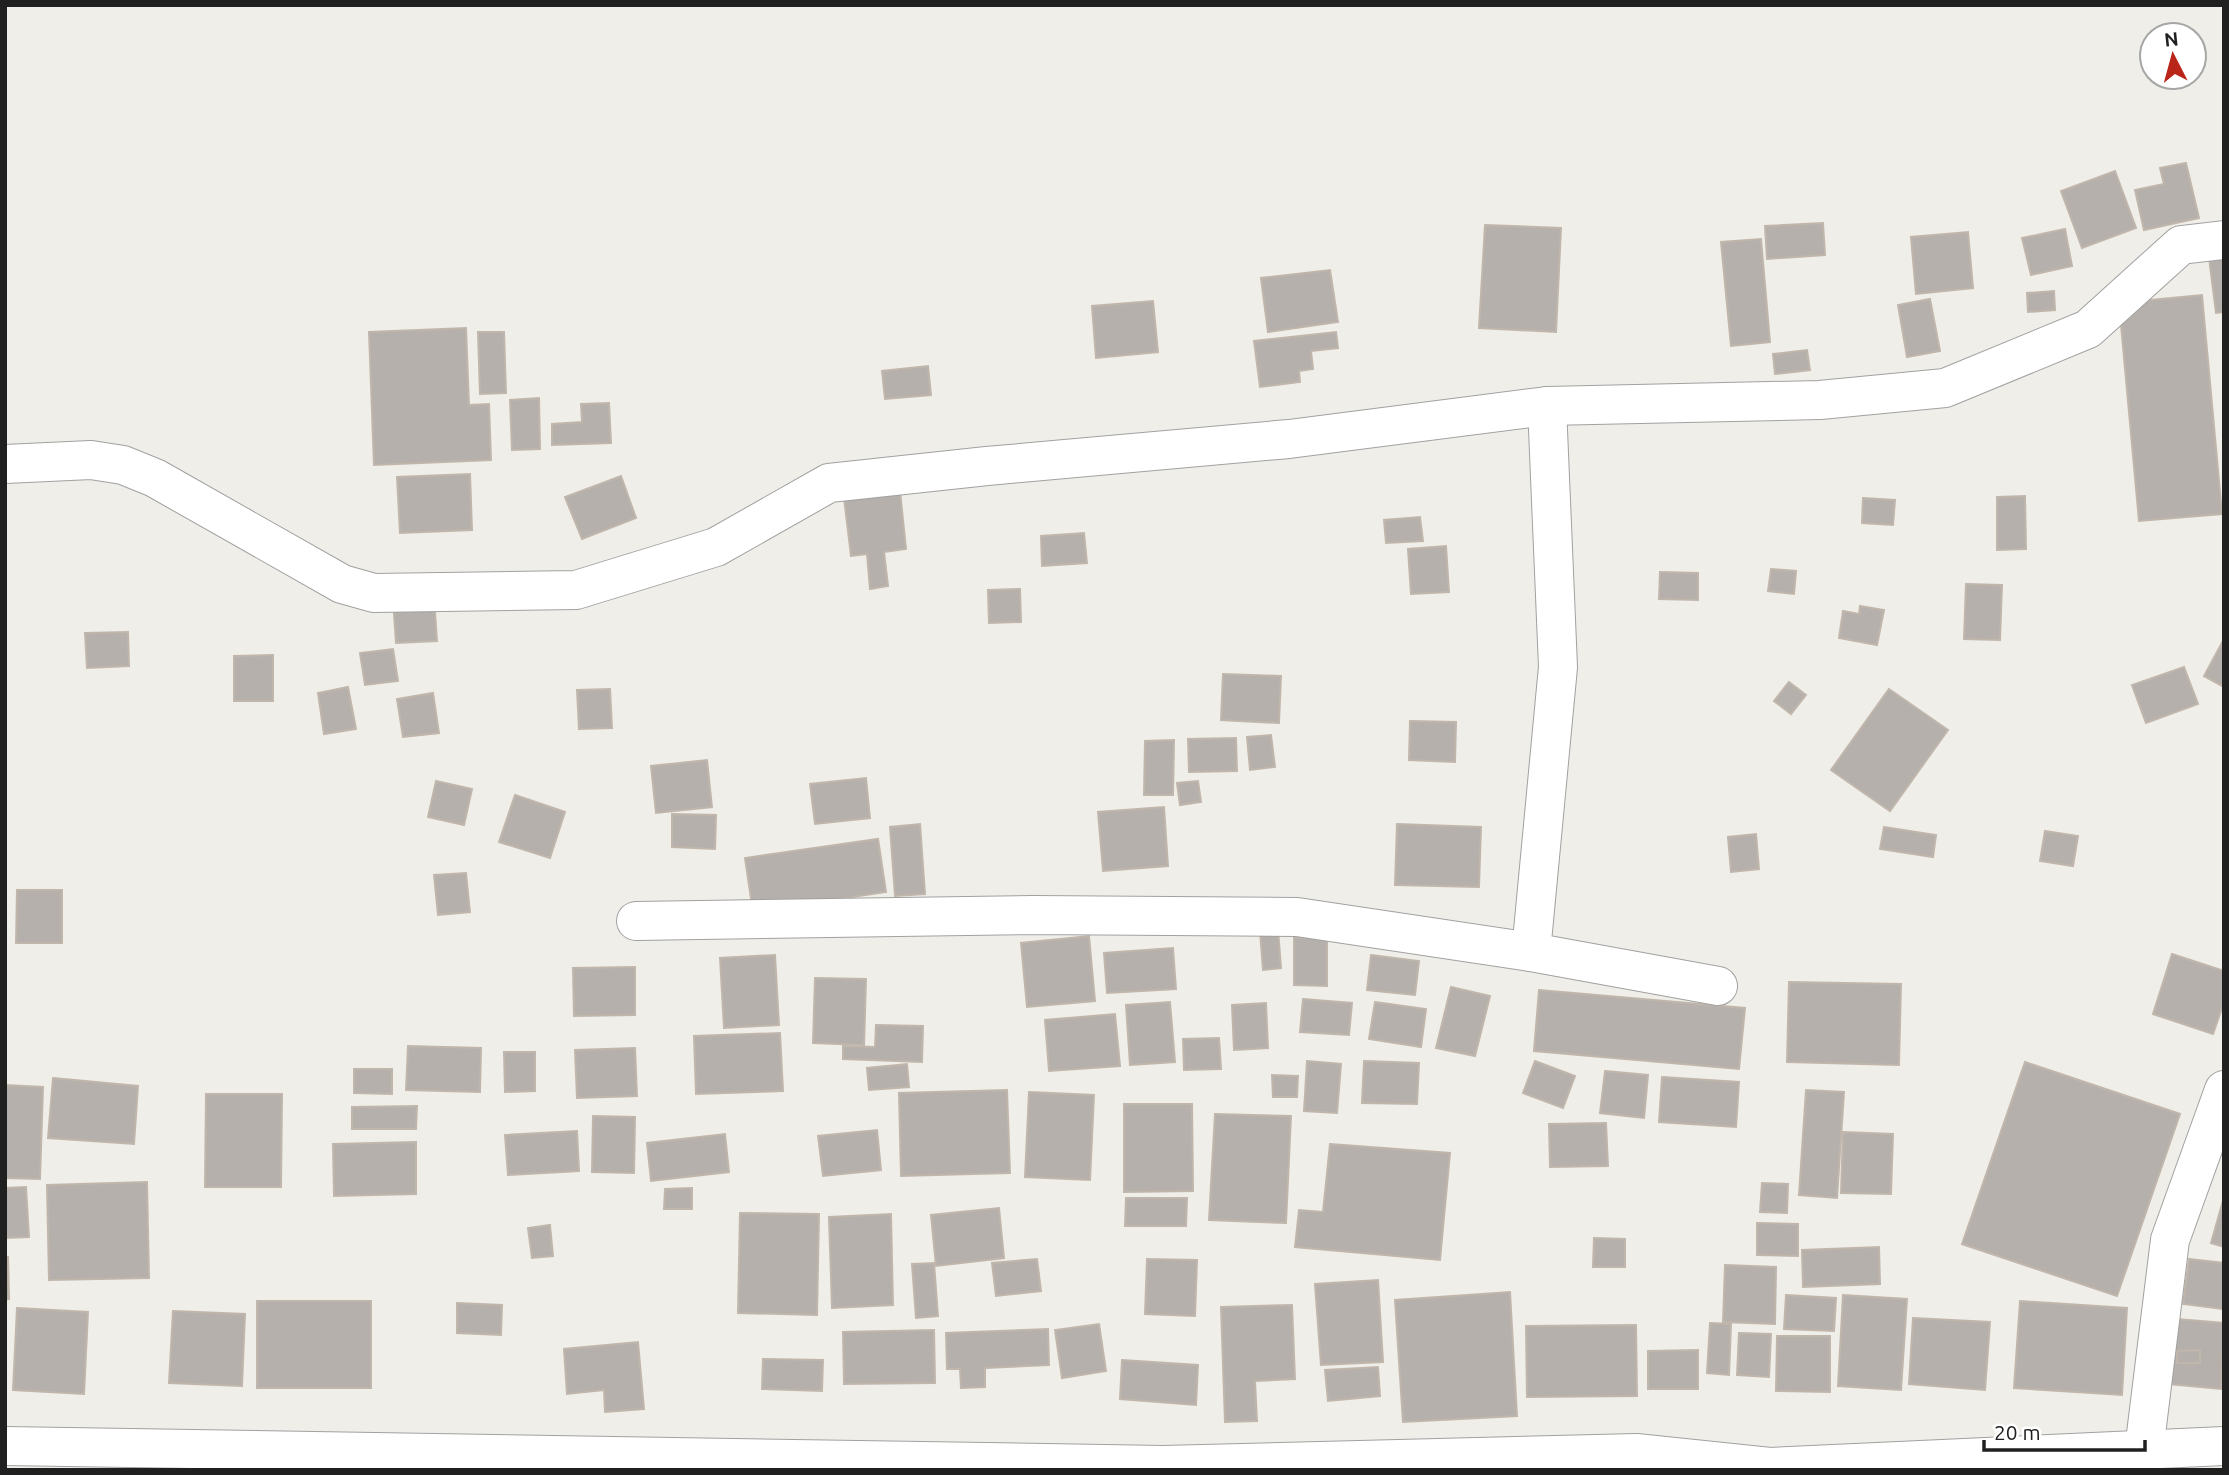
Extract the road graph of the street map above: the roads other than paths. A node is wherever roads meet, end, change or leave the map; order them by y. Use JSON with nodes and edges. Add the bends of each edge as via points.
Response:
{"nodes":[{"id":1,"x":2224,"y":240,"type":"edge"},
{"id":2,"x":1546,"y":406,"type":"junction"},
{"id":3,"x":5,"y":464,"type":"edge"},
{"id":4,"x":636,"y":921,"type":"dead end"},
{"id":5,"x":1531,"y":952,"type":"junction"},
{"id":6,"x":1718,"y":986,"type":"dead end"},
{"id":7,"x":2224,"y":1090,"type":"edge"},
{"id":8,"x":5,"y":1446,"type":"edge"},
{"id":9,"x":2224,"y":1446,"type":"edge"},
{"id":10,"x":2144,"y":1450,"type":"junction"},
{"id":11,"x":1772,"y":1468,"type":"edge"}],
"edges":[{"from":1,"to":2,"type":"street","via":[[2181,244],[2088,329],[1945,388],[1819,400]]},
{"from":2,"to":3,"type":"street","via":[[1289,439],[829,483],[716,547],[576,590],[374,593],[342,584],[155,478],[123,465],[91,460]]},
{"from":2,"to":5,"type":"street","via":[[1558,667]]},
{"from":4,"to":5,"type":"street","via":[[1033,915],[1297,917]]},
{"from":5,"to":6,"type":"street"},
{"from":7,"to":10,"type":"street","via":[[2170,1240]]},
{"from":8,"to":11,"type":"street","via":[[1163,1465],[1636,1453]]},
{"from":9,"to":10,"type":"street"},
{"from":10,"to":11,"type":"street"}]}
